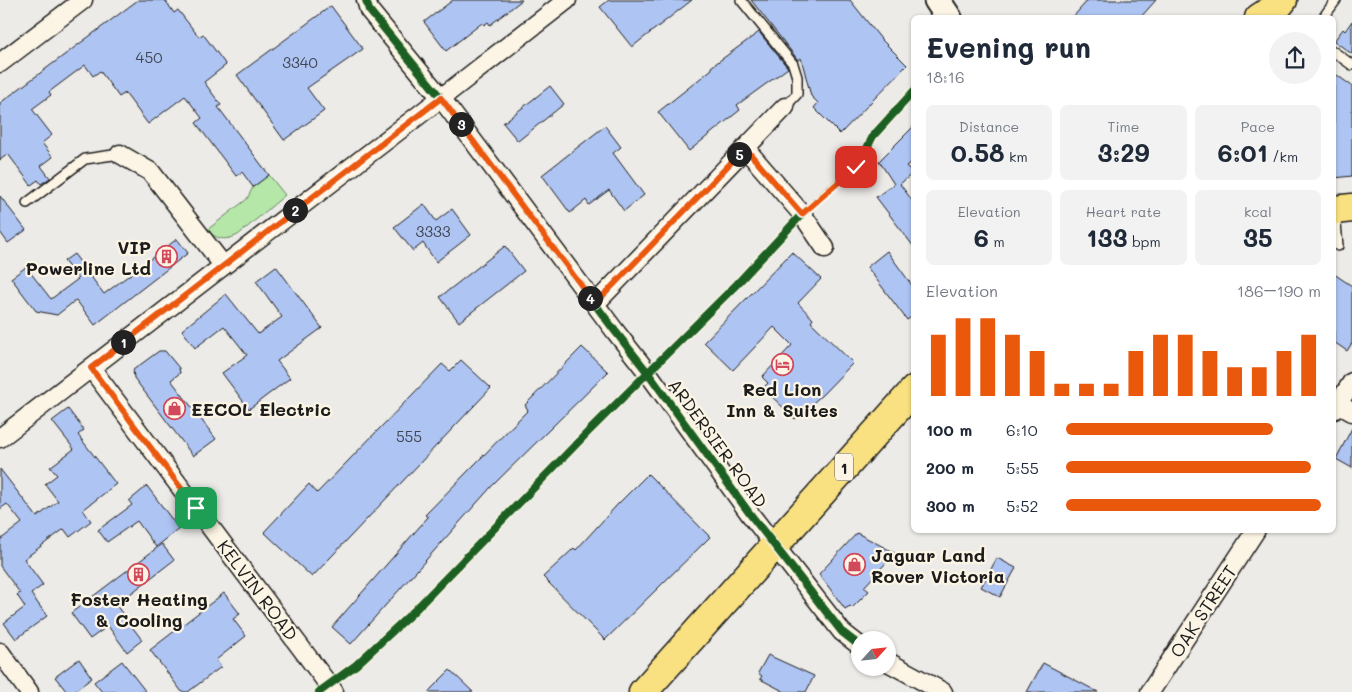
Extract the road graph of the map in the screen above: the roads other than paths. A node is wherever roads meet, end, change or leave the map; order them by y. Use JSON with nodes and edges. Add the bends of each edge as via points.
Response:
{"nodes":[{"id":1,"x":83,"y":0,"type":"edge"},
{"id":2,"x":366,"y":0,"type":"edge"},
{"id":3,"x":567,"y":0,"type":"edge"},
{"id":4,"x":741,"y":0,"type":"edge"},
{"id":5,"x":937,"y":0,"type":"edge"},
{"id":6,"x":1252,"y":0,"type":"edge"},
{"id":7,"x":1283,"y":0,"type":"edge"},
{"id":8,"x":1336,"y":0,"type":"edge"},
{"id":9,"x":948,"y":15,"type":"edge"},
{"id":10,"x":1249,"y":15,"type":"edge"},
{"id":11,"x":1264,"y":15,"type":"edge"},
{"id":12,"x":1325,"y":15,"type":"edge"},
{"id":13,"x":1336,"y":53,"type":"edge"},
{"id":14,"x":0,"y":63,"type":"edge"},
{"id":15,"x":1352,"y":65,"type":"edge"},
{"id":16,"x":441,"y":98,"type":"junction"},
{"id":17,"x":786,"y":107,"type":"joint"},
{"id":18,"x":745,"y":148,"type":"junction"},
{"id":19,"x":120,"y":154,"type":"joint"},
{"id":20,"x":27,"y":203,"type":"dead end"},
{"id":21,"x":1340,"y":209,"type":"edge"},
{"id":22,"x":1338,"y":246,"type":"dead end"},
{"id":23,"x":825,"y":248,"type":"dead end"},
{"id":24,"x":223,"y":265,"type":"junction"},
{"id":25,"x":595,"y":304,"type":"junction"},
{"id":26,"x":91,"y":368,"type":"junction"},
{"id":27,"x":1352,"y":382,"type":"edge"},
{"id":28,"x":911,"y":393,"type":"edge"},
{"id":29,"x":1341,"y":409,"type":"edge"},
{"id":30,"x":0,"y":438,"type":"edge"},
{"id":31,"x":1254,"y":533,"type":"edge"},
{"id":32,"x":774,"y":545,"type":"junction"},
{"id":33,"x":851,"y":639,"type":"edge"},
{"id":34,"x":0,"y":652,"type":"edge"},
{"id":35,"x":896,"y":666,"type":"edge"},
{"id":36,"x":29,"y":692,"type":"edge"},
{"id":37,"x":334,"y":692,"type":"edge"},
{"id":38,"x":643,"y":692,"type":"edge"},
{"id":39,"x":942,"y":692,"type":"edge"},
{"id":40,"x":1150,"y":692,"type":"edge"}],
"edges":[{"from":1,"to":14,"type":"street"},
{"from":2,"to":16,"type":"street","name":"ARDERSIER ROAD","via":[[369,10]]},
{"from":3,"to":16,"type":"street"},
{"from":4,"to":17,"type":"lane","via":[[793,64],[798,94]]},
{"from":5,"to":9,"type":"main road"},
{"from":6,"to":10,"type":"highway"},
{"from":7,"to":11,"type":"highway"},
{"from":8,"to":12,"type":"lane"},
{"from":13,"to":15,"type":"lane"},
{"from":16,"to":24,"type":"street"},
{"from":16,"to":25,"type":"street","name":"ARDERSIER ROAD"},
{"from":17,"to":18,"type":"street"},
{"from":18,"to":23,"type":"street","via":[[802,214]]},
{"from":18,"to":25,"type":"street"},
{"from":19,"to":20,"type":"lane","via":[[85,159]]},
{"from":19,"to":24,"type":"street","via":[[151,172]]},
{"from":21,"to":22,"type":"lane"},
{"from":24,"to":26,"type":"street"},
{"from":25,"to":32,"type":"street","name":"ARDERSIER ROAD"},
{"from":26,"to":30,"type":"street"},
{"from":26,"to":37,"type":"street","name":"KELVIN ROAD"},
{"from":27,"to":29,"type":"street"},
{"from":28,"to":32,"type":"highway","number":"1"},
{"from":31,"to":40,"type":"street","name":"OAK STREET"},
{"from":32,"to":33,"type":"street","name":"ARDERSIER ROAD","via":[[842,632]]},
{"from":32,"to":38,"type":"highway","number":"1"},
{"from":34,"to":36,"type":"street"},
{"from":35,"to":39,"type":"street"}]}
